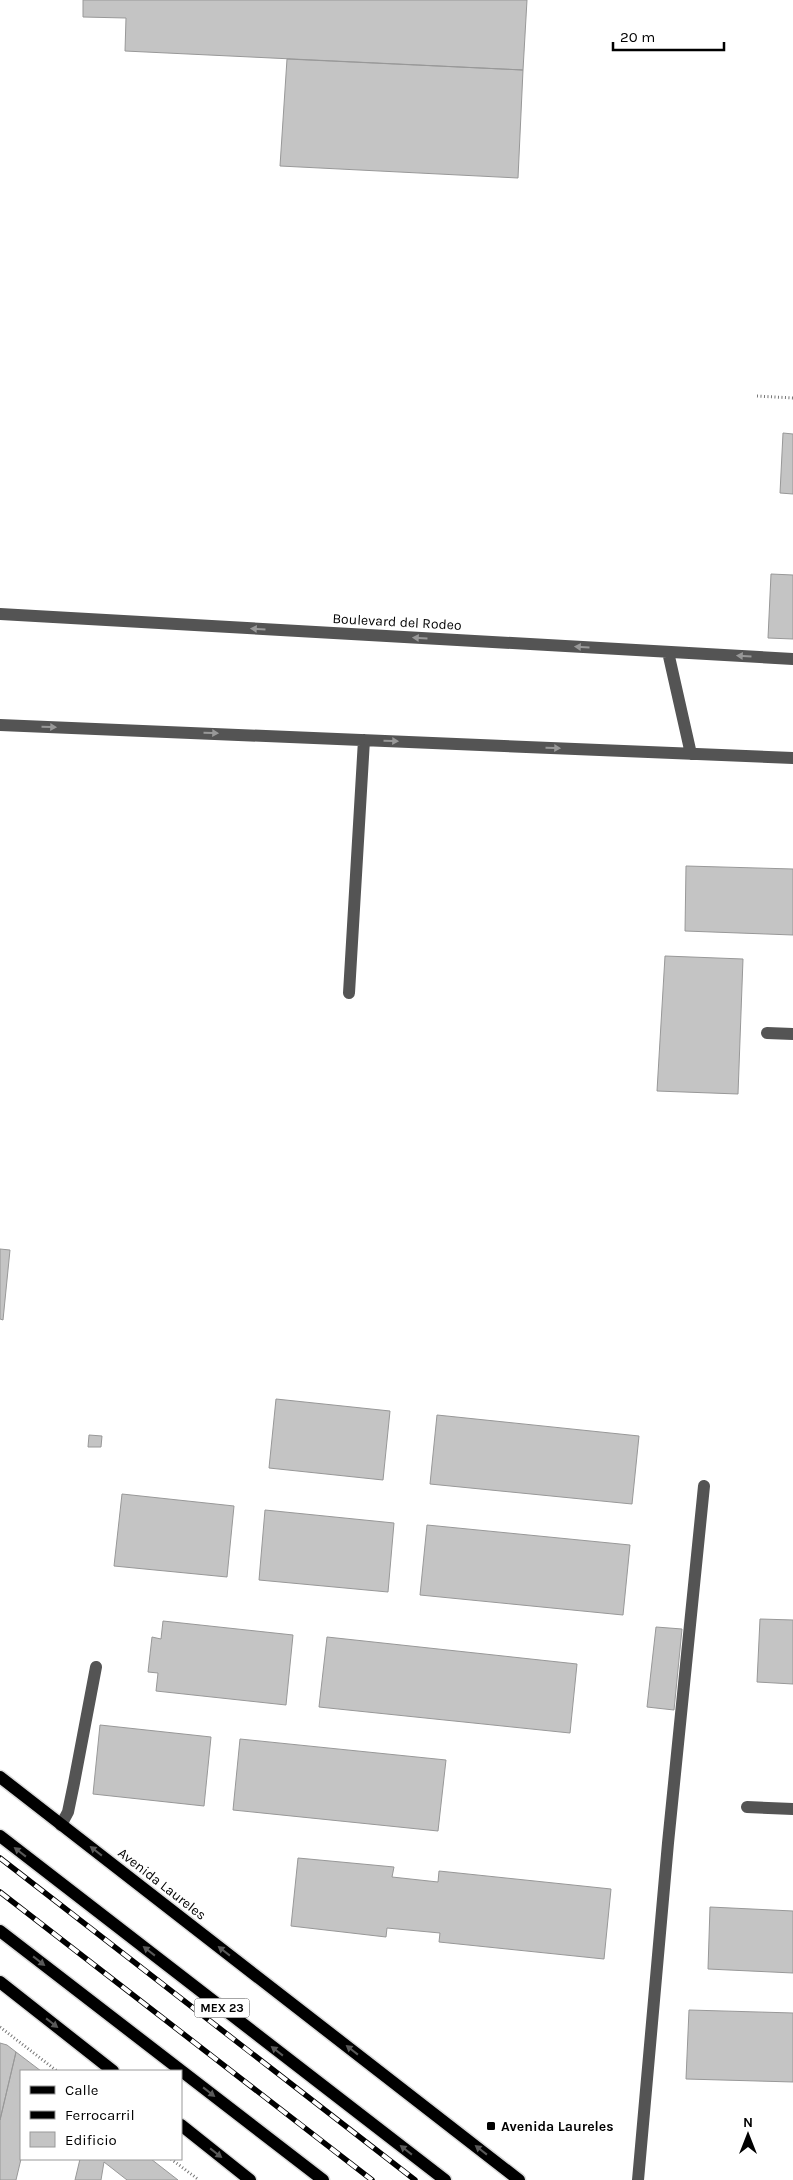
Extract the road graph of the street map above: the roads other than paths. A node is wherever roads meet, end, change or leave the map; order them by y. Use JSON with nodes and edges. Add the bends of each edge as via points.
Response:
{"nodes":[{"id":1,"x":0,"y":614,"type":"edge"},
{"id":2,"x":668,"y":652,"type":"junction"},
{"id":3,"x":793,"y":659,"type":"edge"},
{"id":4,"x":0,"y":724,"type":"edge"},
{"id":5,"x":364,"y":740,"type":"junction"},
{"id":6,"x":691,"y":754,"type":"junction"},
{"id":7,"x":793,"y":758,"type":"edge"},
{"id":8,"x":349,"y":993,"type":"dead end"},
{"id":9,"x":767,"y":1033,"type":"dead end"},
{"id":10,"x":793,"y":1034,"type":"edge"},
{"id":11,"x":704,"y":1486,"type":"dead end"},
{"id":12,"x":96,"y":1668,"type":"dead end"},
{"id":13,"x":0,"y":1777,"type":"edge"},
{"id":14,"x":747,"y":1807,"type":"dead end"},
{"id":15,"x":793,"y":1809,"type":"edge"},
{"id":16,"x":61,"y":1824,"type":"junction"},
{"id":17,"x":0,"y":1836,"type":"edge"},
{"id":18,"x":0,"y":1931,"type":"edge"},
{"id":19,"x":0,"y":1982,"type":"edge"},
{"id":20,"x":112,"y":2070,"type":"edge"},
{"id":21,"x":180,"y":2070,"type":"edge"},
{"id":22,"x":182,"y":2071,"type":"edge"},
{"id":23,"x":182,"y":2126,"type":"edge"},
{"id":24,"x":250,"y":2180,"type":"edge"},
{"id":25,"x":323,"y":2180,"type":"edge"},
{"id":26,"x":445,"y":2180,"type":"edge"},
{"id":27,"x":519,"y":2180,"type":"edge"},
{"id":28,"x":638,"y":2180,"type":"edge"}],
"edges":[{"from":2,"to":1,"type":"street","name":"Boulevard del Rodeo","one_way":true},
{"from":3,"to":2,"type":"street","name":"Boulevard del Rodeo","one_way":true},
{"from":2,"to":6,"type":"street"},
{"from":4,"to":5,"type":"street","one_way":true},
{"from":5,"to":6,"type":"street","one_way":true},
{"from":5,"to":8,"type":"street"},
{"from":6,"to":7,"type":"street"},
{"from":9,"to":10,"type":"street"},
{"from":11,"to":28,"type":"street"},
{"from":12,"to":16,"type":"street","via":[[68,1812]]},
{"from":13,"to":16,"type":"main road","name":"Avenida Laureles"},
{"from":14,"to":15,"type":"street"},
{"from":27,"to":16,"type":"main road","name":"Avenida Laureles","one_way":true},
{"from":26,"to":17,"type":"main road","number":"MEX 23","one_way":true},
{"from":18,"to":21,"type":"main road","one_way":true},
{"from":19,"to":20,"type":"main road","one_way":true},
{"from":22,"to":25,"type":"main road","one_way":true},
{"from":23,"to":24,"type":"main road","one_way":true}]}
